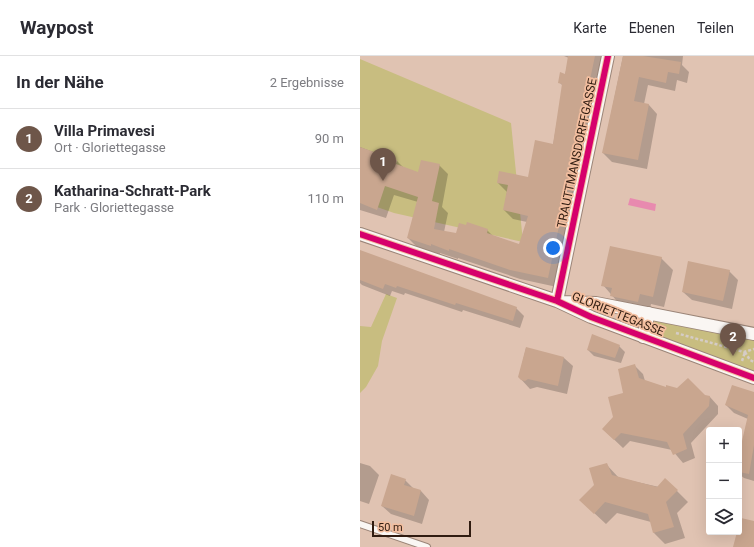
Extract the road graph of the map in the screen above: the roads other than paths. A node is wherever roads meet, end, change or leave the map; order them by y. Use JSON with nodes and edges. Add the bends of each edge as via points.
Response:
{"nodes":[{"id":1,"x":608,"y":56,"type":"edge"},
{"id":2,"x":360,"y":234,"type":"edge"},
{"id":3,"x":557,"y":301,"type":"junction"},
{"id":4,"x":649,"y":313,"type":"junction"},
{"id":5,"x":754,"y":334,"type":"edge"},
{"id":6,"x":643,"y":337,"type":"junction"},
{"id":7,"x":754,"y":378,"type":"edge"},
{"id":8,"x":360,"y":524,"type":"edge"},
{"id":9,"x":427,"y":547,"type":"edge"}],
"edges":[{"from":1,"to":3,"type":"street","name":"TRAUTTMANSDORFFGASSE"},
{"from":2,"to":3,"type":"street","name":"GLORIETTEGASSE"},
{"from":3,"to":4,"type":"street","name":"GLORIETTEGASSE","via":[[596,303]]},
{"from":3,"to":6,"type":"street","name":"GLORIETTEGASSE"},
{"from":4,"to":5,"type":"street","name":"GLORIETTEGASSE"},
{"from":4,"to":6,"type":"street","name":"GLORIETTEGASSE"},
{"from":6,"to":7,"type":"street","name":"GLORIETTEGASSE"},
{"from":8,"to":9,"type":"lane"}]}
